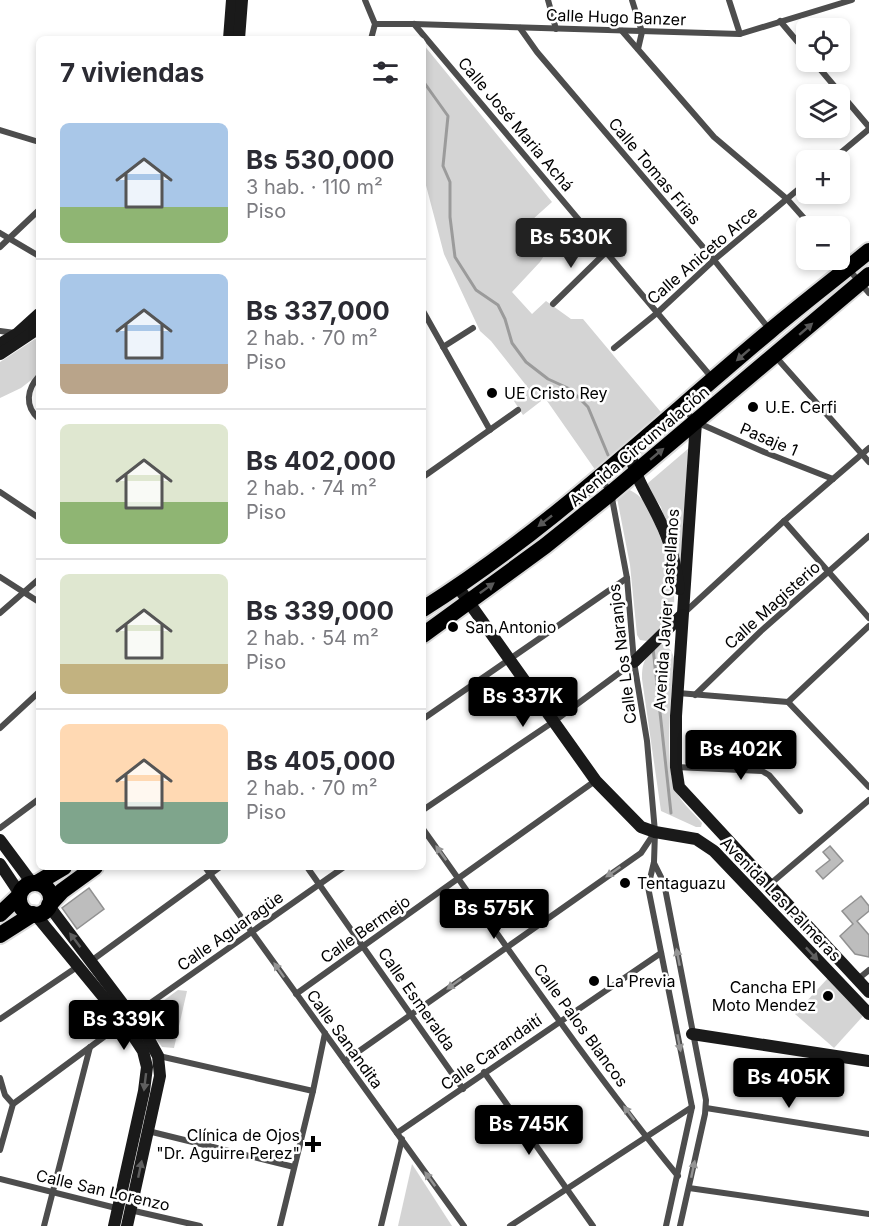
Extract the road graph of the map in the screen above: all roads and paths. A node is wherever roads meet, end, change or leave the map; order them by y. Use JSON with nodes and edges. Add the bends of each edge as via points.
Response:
{"nodes":[{"id":1,"x":232,"y":0,"type":"edge"},
{"id":2,"x":242,"y":0,"type":"edge"},
{"id":3,"x":365,"y":0,"type":"edge"},
{"id":4,"x":548,"y":0,"type":"edge"},
{"id":5,"x":632,"y":0,"type":"edge"},
{"id":6,"x":729,"y":0,"type":"edge"},
{"id":7,"x":852,"y":0,"type":"edge"},
{"id":8,"x":780,"y":21,"type":"junction"},
{"id":9,"x":375,"y":24,"type":"junction"},
{"id":10,"x":414,"y":24,"type":"junction"},
{"id":11,"x":520,"y":28,"type":"junction"},
{"id":12,"x":556,"y":28,"type":"junction"},
{"id":13,"x":622,"y":31,"type":"junction"},
{"id":14,"x":642,"y":32,"type":"junction"},
{"id":15,"x":740,"y":34,"type":"junction"},
{"id":16,"x":229,"y":36,"type":"edge"},
{"id":17,"x":239,"y":36,"type":"edge"},
{"id":18,"x":372,"y":36,"type":"edge"},
{"id":19,"x":424,"y":36,"type":"edge"},
{"id":20,"x":426,"y":38,"type":"edge"},
{"id":21,"x":796,"y":40,"type":"edge"},
{"id":22,"x":638,"y":49,"type":"junction"},
{"id":23,"x":822,"y":72,"type":"edge"},
{"id":24,"x":869,"y":128,"type":"edge"},
{"id":25,"x":0,"y":130,"type":"edge"},
{"id":26,"x":36,"y":141,"type":"edge"},
{"id":27,"x":844,"y":150,"type":"edge"},
{"id":28,"x":796,"y":192,"type":"edge"},
{"id":29,"x":787,"y":200,"type":"junction"},
{"id":30,"x":36,"y":213,"type":"edge"},
{"id":31,"x":802,"y":216,"type":"edge"},
{"id":32,"x":0,"y":233,"type":"edge"},
{"id":33,"x":9,"y":239,"type":"junction"},
{"id":34,"x":0,"y":247,"type":"edge"},
{"id":35,"x":869,"y":251,"type":"edge"},
{"id":36,"x":606,"y":252,"type":"junction"},
{"id":37,"x":36,"y":254,"type":"edge"},
{"id":38,"x":714,"y":260,"type":"junction"},
{"id":39,"x":850,"y":261,"type":"edge"},
{"id":40,"x":850,"y":269,"type":"edge"},
{"id":41,"x":837,"y":270,"type":"edge"},
{"id":42,"x":866,"y":283,"type":"edge"},
{"id":43,"x":553,"y":304,"type":"dead end"},
{"id":44,"x":657,"y":313,"type":"junction"},
{"id":45,"x":426,"y":316,"type":"edge"},
{"id":46,"x":36,"y":317,"type":"edge"},
{"id":47,"x":473,"y":328,"type":"dead end"},
{"id":48,"x":0,"y":331,"type":"edge"},
{"id":49,"x":770,"y":331,"type":"junction"},
{"id":50,"x":18,"y":333,"type":"junction"},
{"id":51,"x":36,"y":333,"type":"edge"},
{"id":52,"x":36,"y":334,"type":"edge"},
{"id":53,"x":0,"y":344,"type":"edge"},
{"id":54,"x":443,"y":347,"type":"junction"},
{"id":55,"x":614,"y":348,"type":"dead end"},
{"id":56,"x":0,"y":354,"type":"edge"},
{"id":57,"x":775,"y":356,"type":"junction"},
{"id":58,"x":36,"y":380,"type":"edge"},
{"id":59,"x":714,"y":381,"type":"junction"},
{"id":60,"x":682,"y":408,"type":"junction"},
{"id":61,"x":518,"y":410,"type":"dead end"},
{"id":62,"x":36,"y":417,"type":"edge"},
{"id":63,"x":696,"y":422,"type":"junction"},
{"id":64,"x":490,"y":430,"type":"junction"},
{"id":65,"x":869,"y":448,"type":"edge"},
{"id":66,"x":630,"y":452,"type":"junction"},
{"id":67,"x":862,"y":454,"type":"junction"},
{"id":68,"x":869,"y":462,"type":"edge"},
{"id":69,"x":635,"y":473,"type":"junction"},
{"id":70,"x":426,"y":475,"type":"edge"},
{"id":71,"x":600,"y":478,"type":"junction"},
{"id":72,"x":832,"y":479,"type":"junction"},
{"id":73,"x":0,"y":492,"type":"edge"},
{"id":74,"x":611,"y":493,"type":"junction"},
{"id":75,"x":36,"y":516,"type":"edge"},
{"id":76,"x":784,"y":521,"type":"junction"},
{"id":77,"x":869,"y":536,"type":"edge"},
{"id":78,"x":828,"y":571,"type":"junction"},
{"id":79,"x":0,"y":577,"type":"edge"},
{"id":80,"x":627,"y":578,"type":"junction"},
{"id":81,"x":36,"y":582,"type":"edge"},
{"id":82,"x":458,"y":587,"type":"junction"},
{"id":83,"x":24,"y":593,"type":"junction"},
{"id":84,"x":36,"y":601,"type":"edge"},
{"id":85,"x":468,"y":601,"type":"junction"},
{"id":86,"x":426,"y":607,"type":"edge"},
{"id":87,"x":0,"y":613,"type":"edge"},
{"id":88,"x":682,"y":615,"type":"junction"},
{"id":89,"x":869,"y":618,"type":"edge"},
{"id":90,"x":869,"y":626,"type":"edge"},
{"id":91,"x":426,"y":633,"type":"edge"},
{"id":92,"x":653,"y":643,"type":"junction"},
{"id":93,"x":680,"y":655,"type":"junction"},
{"id":94,"x":510,"y":658,"type":"junction"},
{"id":95,"x":634,"y":662,"type":"junction"},
{"id":96,"x":678,"y":693,"type":"junction"},
{"id":97,"x":36,"y":695,"type":"edge"},
{"id":98,"x":695,"y":695,"type":"junction"},
{"id":99,"x":788,"y":702,"type":"junction"},
{"id":100,"x":426,"y":717,"type":"edge"},
{"id":101,"x":553,"y":722,"type":"junction"},
{"id":102,"x":0,"y":728,"type":"edge"},
{"id":103,"x":676,"y":767,"type":"junction"},
{"id":104,"x":596,"y":780,"type":"junction"},
{"id":105,"x":869,"y":787,"type":"edge"},
{"id":106,"x":869,"y":800,"type":"edge"},
{"id":107,"x":36,"y":801,"type":"edge"},
{"id":108,"x":426,"y":808,"type":"edge"},
{"id":109,"x":800,"y":811,"type":"dead end"},
{"id":110,"x":712,"y":824,"type":"junction"},
{"id":111,"x":0,"y":828,"type":"edge"},
{"id":112,"x":655,"y":832,"type":"junction"},
{"id":113,"x":426,"y":833,"type":"edge"},
{"id":114,"x":696,"y":839,"type":"junction"},
{"id":115,"x":0,"y":840,"type":"edge"},
{"id":116,"x":654,"y":862,"type":"junction"},
{"id":117,"x":0,"y":864,"type":"edge"},
{"id":118,"x":59,"y":870,"type":"edge"},
{"id":119,"x":91,"y":870,"type":"edge"},
{"id":120,"x":207,"y":870,"type":"edge"},
{"id":121,"x":216,"y":870,"type":"edge"},
{"id":122,"x":309,"y":870,"type":"edge"},
{"id":123,"x":340,"y":870,"type":"edge"},
{"id":124,"x":210,"y":874,"type":"junction"},
{"id":125,"x":459,"y":878,"type":"junction"},
{"id":126,"x":320,"y":884,"type":"junction"},
{"id":127,"x":769,"y":885,"type":"junction"},
{"id":128,"x":27,"y":889,"type":"junction"},
{"id":129,"x":42,"y":910,"type":"junction"},
{"id":130,"x":0,"y":914,"type":"edge"},
{"id":131,"x":252,"y":932,"type":"junction"},
{"id":132,"x":0,"y":934,"type":"edge"},
{"id":133,"x":507,"y":946,"type":"junction"},
{"id":134,"x":364,"y":947,"type":"junction"},
{"id":135,"x":661,"y":953,"type":"junction"},
{"id":136,"x":91,"y":961,"type":"junction"},
{"id":137,"x":77,"y":967,"type":"junction"},
{"id":138,"x":869,"y":970,"type":"edge"},
{"id":139,"x":858,"y":979,"type":"junction"},
{"id":140,"x":869,"y":992,"type":"edge"},
{"id":141,"x":296,"y":993,"type":"junction"},
{"id":142,"x":869,"y":1014,"type":"edge"},
{"id":143,"x":411,"y":1015,"type":"junction"},
{"id":144,"x":0,"y":1019,"type":"edge"},
{"id":145,"x":128,"y":1019,"type":"junction"},
{"id":146,"x":560,"y":1021,"type":"junction"},
{"id":147,"x":325,"y":1033,"type":"junction"},
{"id":148,"x":693,"y":1034,"type":"junction"},
{"id":149,"x":90,"y":1047,"type":"junction"},
{"id":150,"x":158,"y":1056,"type":"junction"},
{"id":151,"x":345,"y":1061,"type":"junction"},
{"id":152,"x":869,"y":1061,"type":"edge"},
{"id":153,"x":484,"y":1072,"type":"junction"},
{"id":154,"x":0,"y":1078,"type":"edge"},
{"id":155,"x":463,"y":1089,"type":"junction"},
{"id":156,"x":314,"y":1091,"type":"junction"},
{"id":157,"x":13,"y":1104,"type":"junction"},
{"id":158,"x":692,"y":1107,"type":"junction"},
{"id":159,"x":706,"y":1108,"type":"junction"},
{"id":160,"x":148,"y":1131,"type":"junction"},
{"id":161,"x":397,"y":1133,"type":"junction"},
{"id":162,"x":869,"y":1134,"type":"edge"},
{"id":163,"x":647,"y":1137,"type":"junction"},
{"id":164,"x":402,"y":1139,"type":"junction"},
{"id":165,"x":0,"y":1150,"type":"edge"},
{"id":166,"x":294,"y":1167,"type":"junction"},
{"id":167,"x":678,"y":1176,"type":"junction"},
{"id":168,"x":0,"y":1179,"type":"edge"},
{"id":169,"x":689,"y":1188,"type":"junction"},
{"id":170,"x":567,"y":1189,"type":"junction"},
{"id":171,"x":52,"y":1192,"type":"junction"},
{"id":172,"x":125,"y":1210,"type":"junction"},
{"id":173,"x":869,"y":1214,"type":"edge"},
{"id":174,"x":44,"y":1226,"type":"edge"},
{"id":175,"x":114,"y":1226,"type":"edge"},
{"id":176,"x":127,"y":1226,"type":"edge"},
{"id":177,"x":200,"y":1226,"type":"edge"},
{"id":178,"x":280,"y":1226,"type":"edge"},
{"id":179,"x":381,"y":1226,"type":"edge"},
{"id":180,"x":464,"y":1226,"type":"edge"},
{"id":181,"x":510,"y":1226,"type":"edge"},
{"id":182,"x":593,"y":1226,"type":"edge"},
{"id":183,"x":666,"y":1226,"type":"edge"},
{"id":184,"x":680,"y":1226,"type":"edge"}],
"edges":[{"from":1,"to":16,"type":"street"},
{"from":2,"to":17,"type":"street"},
{"from":3,"to":9,"type":"street"},
{"from":4,"to":12,"type":"street"},
{"from":5,"to":14,"type":"street"},
{"from":6,"to":15,"type":"street"},
{"from":7,"to":8,"type":"street","name":"Calle Hugo Banzer"},
{"from":8,"to":15,"type":"street","name":"Calle Hugo Banzer"},
{"from":8,"to":21,"type":"street"},
{"from":9,"to":10,"type":"street","name":"Calle Hugo Banzer"},
{"from":9,"to":18,"type":"street"},
{"from":10,"to":11,"type":"street","name":"Calle Hugo Banzer"},
{"from":10,"to":19,"type":"street","name":"Calle José Maria Achá"},
{"from":11,"to":12,"type":"street","name":"Calle Hugo Banzer"},
{"from":11,"to":38,"type":"street","name":"Calle Tomas Frias"},
{"from":12,"to":13,"type":"street","name":"Calle Hugo Banzer"},
{"from":13,"to":14,"type":"street","name":"Calle Hugo Banzer"},
{"from":13,"to":22,"type":"street"},
{"from":14,"to":15,"type":"street","name":"Calle Hugo Banzer"},
{"from":14,"to":22,"type":"street"},
{"from":20,"to":36,"type":"street","name":"Calle José Maria Achá"},
{"from":22,"to":29,"type":"street","via":[[714,137]]},
{"from":23,"to":24,"type":"street"},
{"from":24,"to":27,"type":"street"},
{"from":25,"to":26,"type":"street"},
{"from":28,"to":29,"type":"street","name":"Calle Aniceto Arce"},
{"from":29,"to":31,"type":"street"},
{"from":29,"to":38,"type":"street","name":"Calle Aniceto Arce"},
{"from":30,"to":33,"type":"street"},
{"from":32,"to":33,"type":"street"},
{"from":33,"to":34,"type":"street"},
{"from":33,"to":37,"type":"street"},
{"from":35,"to":39,"type":"highway","name":"Avenida Circunvalación"},
{"from":36,"to":43,"type":"street"},
{"from":36,"to":44,"type":"street","name":"Calle José Maria Achá"},
{"from":38,"to":44,"type":"street","name":"Calle Aniceto Arce"},
{"from":38,"to":49,"type":"street","name":"Calle Tomas Frias"},
{"from":40,"to":42,"type":"street"},
{"from":41,"to":49,"type":"highway","name":"Avenida Circunvalación"},
{"from":57,"to":42,"type":"highway","name":"Avenida Circunvalación","one_way":true},
{"from":44,"to":55,"type":"street","name":"Calle Aniceto Arce"},
{"from":44,"to":59,"type":"street","name":"Calle José Maria Achá"},
{"from":45,"to":54,"type":"street"},
{"from":46,"to":50,"type":"street"},
{"from":47,"to":54,"type":"street"},
{"from":48,"to":50,"type":"street"},
{"from":49,"to":59,"type":"highway","name":"Avenida Circunvalación","one_way":true},
{"from":50,"to":51,"type":"street"},
{"from":50,"to":53,"type":"street"},
{"from":52,"to":56,"type":"street"},
{"from":54,"to":64,"type":"street"},
{"from":57,"to":63,"type":"highway","name":"Avenida Circunvalación"},
{"from":57,"to":67,"type":"street"},
{"from":58,"to":62,"type":"street","via":[[28,392]]},
{"from":59,"to":60,"type":"highway","name":"Avenida Circunvalación"},
{"from":60,"to":63,"type":"street"},
{"from":60,"to":66,"type":"highway","name":"Avenida Circunvalación"},
{"from":61,"to":64,"type":"street"},
{"from":69,"to":63,"type":"highway","name":"Avenida Circunvalación","one_way":true},
{"from":63,"to":72,"type":"street","name":"Pasaje 1"},
{"from":63,"to":88,"type":"street","name":"Avenida Javier Castellanos"},
{"from":64,"to":70,"type":"street"},
{"from":65,"to":67,"type":"street"},
{"from":66,"to":69,"type":"street"},
{"from":66,"to":71,"type":"highway","name":"Avenida Circunvalación"},
{"from":67,"to":68,"type":"street"},
{"from":67,"to":72,"type":"street"},
{"from":69,"to":74,"type":"highway","name":"Avenida Circunvalación"},
{"from":69,"to":88,"type":"street","via":[[661,523],[676,571]]},
{"from":71,"to":74,"type":"street","name":"Calle Los Naranjos"},
{"from":71,"to":82,"type":"highway","name":"Avenida Circunvalación","one_way":true},
{"from":72,"to":76,"type":"street"},
{"from":73,"to":75,"type":"street"},
{"from":74,"to":80,"type":"street","name":"Calle Los Naranjos"},
{"from":85,"to":74,"type":"highway","name":"Avenida Circunvalación","one_way":true},
{"from":76,"to":78,"type":"street"},
{"from":76,"to":88,"type":"street"},
{"from":77,"to":78,"type":"street","name":"Calle Magisterio"},
{"from":78,"to":89,"type":"street"},
{"from":78,"to":98,"type":"street","name":"Calle Magisterio"},
{"from":79,"to":83,"type":"street"},
{"from":80,"to":94,"type":"street"},
{"from":80,"to":95,"type":"street","name":"Calle Los Naranjos"},
{"from":81,"to":83,"type":"street"},
{"from":82,"to":85,"type":"street"},
{"from":82,"to":86,"type":"highway","name":"Avenida Circunvalación"},
{"from":83,"to":84,"type":"street"},
{"from":83,"to":87,"type":"street"},
{"from":85,"to":91,"type":"highway","name":"Avenida Circunvalación"},
{"from":85,"to":94,"type":"street"},
{"from":88,"to":92,"type":"street"},
{"from":88,"to":93,"type":"street","name":"Avenida Javier Castellanos"},
{"from":90,"to":99,"type":"street"},
{"from":92,"to":93,"type":"street","via":[[667,639]]},
{"from":92,"to":95,"type":"street"},
{"from":93,"to":96,"type":"street","name":"Avenida Javier Castellanos"},
{"from":94,"to":100,"type":"street"},
{"from":94,"to":101,"type":"street"},
{"from":95,"to":101,"type":"street"},
{"from":95,"to":112,"type":"street","name":"Calle Los Naranjos","via":[[647,741]]},
{"from":96,"to":98,"type":"street"},
{"from":96,"to":103,"type":"street","name":"Avenida Javier Castellanos"},
{"from":97,"to":102,"type":"street"},
{"from":98,"to":99,"type":"street"},
{"from":99,"to":105,"type":"street"},
{"from":101,"to":104,"type":"street"},
{"from":101,"to":108,"type":"street"},
{"from":103,"to":109,"type":"street","via":[[762,771]]},
{"from":103,"to":110,"type":"street","name":"Avenida Javier Castellanos","via":[[679,787]]},
{"from":104,"to":112,"type":"street","via":[[641,827]]},
{"from":104,"to":125,"type":"street","name":"Calle Bermejo"},
{"from":106,"to":127,"type":"street"},
{"from":107,"to":111,"type":"street"},
{"from":110,"to":114,"type":"street"},
{"from":110,"to":127,"type":"street","name":"Avenida Las Palmeras"},
{"from":112,"to":114,"type":"street","name":"Avenida Las Palmeras"},
{"from":112,"to":116,"type":"street"},
{"from":112,"to":133,"type":"street","one_way":true,"via":[[640,853]]},
{"from":125,"to":113,"type":"street","name":"Calle Palos Blancos","one_way":true},
{"from":114,"to":142,"type":"street","name":"Avenida Las Palmeras","one_way":true,"via":[[714,851]]},
{"from":115,"to":128,"type":"street"},
{"from":116,"to":135,"type":"street","via":[[648,887]]},
{"from":148,"to":116,"type":"street","one_way":true,"via":[[664,883]]},
{"from":117,"to":128,"type":"street"},
{"from":118,"to":128,"type":"highway"},
{"from":119,"to":129,"type":"highway"},
{"from":120,"to":124,"type":"street","name":"Calle Sanandita"},
{"from":121,"to":124,"type":"street"},
{"from":122,"to":126,"type":"street","name":"Calle Esmeralda"},
{"from":123,"to":126,"type":"street","name":"Calle Aguaragüe"},
{"from":124,"to":131,"type":"street","name":"Calle Sanandita"},
{"from":124,"to":136,"type":"street"},
{"from":125,"to":133,"type":"street","name":"Calle Palos Blancos"},
{"from":125,"to":134,"type":"street","name":"Calle Bermejo"},
{"from":126,"to":131,"type":"street","name":"Calle Aguaragüe"},
{"from":126,"to":134,"type":"street","name":"Calle Esmeralda"},
{"from":127,"to":139,"type":"street","name":"Avenida Las Palmeras"},
{"from":128,"to":129,"type":"highway","via":[[22,908]]},
{"from":128,"to":129,"type":"highway","via":[[47,888],[50,899]]},
{"from":128,"to":130,"type":"highway"},
{"from":129,"to":132,"type":"highway"},
{"from":136,"to":129,"type":"street","one_way":true},
{"from":129,"to":137,"type":"street","via":[[42,921]]},
{"from":141,"to":131,"type":"street","name":"Calle Sanandita","one_way":true},
{"from":131,"to":145,"type":"street","name":"Calle Aguaragüe"},
{"from":133,"to":143,"type":"street","one_way":true},
{"from":133,"to":146,"type":"street","name":"Calle Palos Blancos"},
{"from":134,"to":141,"type":"street","name":"Calle Bermejo"},
{"from":134,"to":143,"type":"street","name":"Calle Esmeralda"},
{"from":135,"to":146,"type":"street","name":"Calle Carandaití"},
{"from":135,"to":158,"type":"street","one_way":true},
{"from":136,"to":145,"type":"street"},
{"from":137,"to":144,"type":"street"},
{"from":137,"to":145,"type":"street"},
{"from":138,"to":139,"type":"street"},
{"from":139,"to":140,"type":"street","name":"Avenida Las Palmeras"},
{"from":141,"to":147,"type":"street","name":"Calle Sanandita"},
{"from":143,"to":151,"type":"street"},
{"from":143,"to":155,"type":"street","name":"Calle Esmeralda"},
{"from":145,"to":149,"type":"street","name":"Calle Aguaragüe"},
{"from":145,"to":150,"type":"street","via":[[147,1036]]},
{"from":145,"to":172,"type":"street","one_way":true,"via":[[147,1067]]},
{"from":146,"to":153,"type":"street","name":"Calle Carandaití"},
{"from":163,"to":146,"type":"street","name":"Calle Palos Blancos","one_way":true},
{"from":147,"to":151,"type":"street","name":"Calle Sanandita"},
{"from":147,"to":156,"type":"street"},
{"from":148,"to":152,"type":"street"},
{"from":148,"to":159,"type":"street"},
{"from":149,"to":157,"type":"street","name":"Calle Aguaragüe"},
{"from":149,"to":171,"type":"street"},
{"from":150,"to":156,"type":"street"},
{"from":150,"to":160,"type":"street","via":[[160,1076]]},
{"from":151,"to":161,"type":"street","name":"Calle Sanandita"},
{"from":153,"to":155,"type":"street","name":"Calle Carandaití"},
{"from":153,"to":170,"type":"street"},
{"from":154,"to":157,"type":"street","via":[[5,1095]]},
{"from":155,"to":161,"type":"street","name":"Calle Carandaití"},
{"from":156,"to":166,"type":"street"},
{"from":157,"to":165,"type":"street"},
{"from":158,"to":163,"type":"street"},
{"from":158,"to":167,"type":"street"},
{"from":159,"to":162,"type":"street"},
{"from":169,"to":159,"type":"street","one_way":true},
{"from":160,"to":166,"type":"street"},
{"from":172,"to":160,"type":"street","one_way":true},
{"from":161,"to":164,"type":"street","name":"Calle Sanandita"},
{"from":163,"to":167,"type":"street","name":"Calle Palos Blancos"},
{"from":163,"to":170,"type":"street"},
{"from":164,"to":179,"type":"street"},
{"from":180,"to":164,"type":"street","name":"Calle Sanandita","one_way":true},
{"from":166,"to":178,"type":"street"},
{"from":167,"to":183,"type":"street"},
{"from":168,"to":171,"type":"street","name":"Calle San Lorenzo"},
{"from":169,"to":173,"type":"street"},
{"from":169,"to":184,"type":"street"},
{"from":170,"to":181,"type":"street"},
{"from":170,"to":182,"type":"street"},
{"from":171,"to":172,"type":"street","name":"Calle San Lorenzo"},
{"from":171,"to":174,"type":"street"},
{"from":172,"to":175,"type":"street"},
{"from":172,"to":176,"type":"street"},
{"from":172,"to":177,"type":"street","name":"Calle San Lorenzo"}]}
